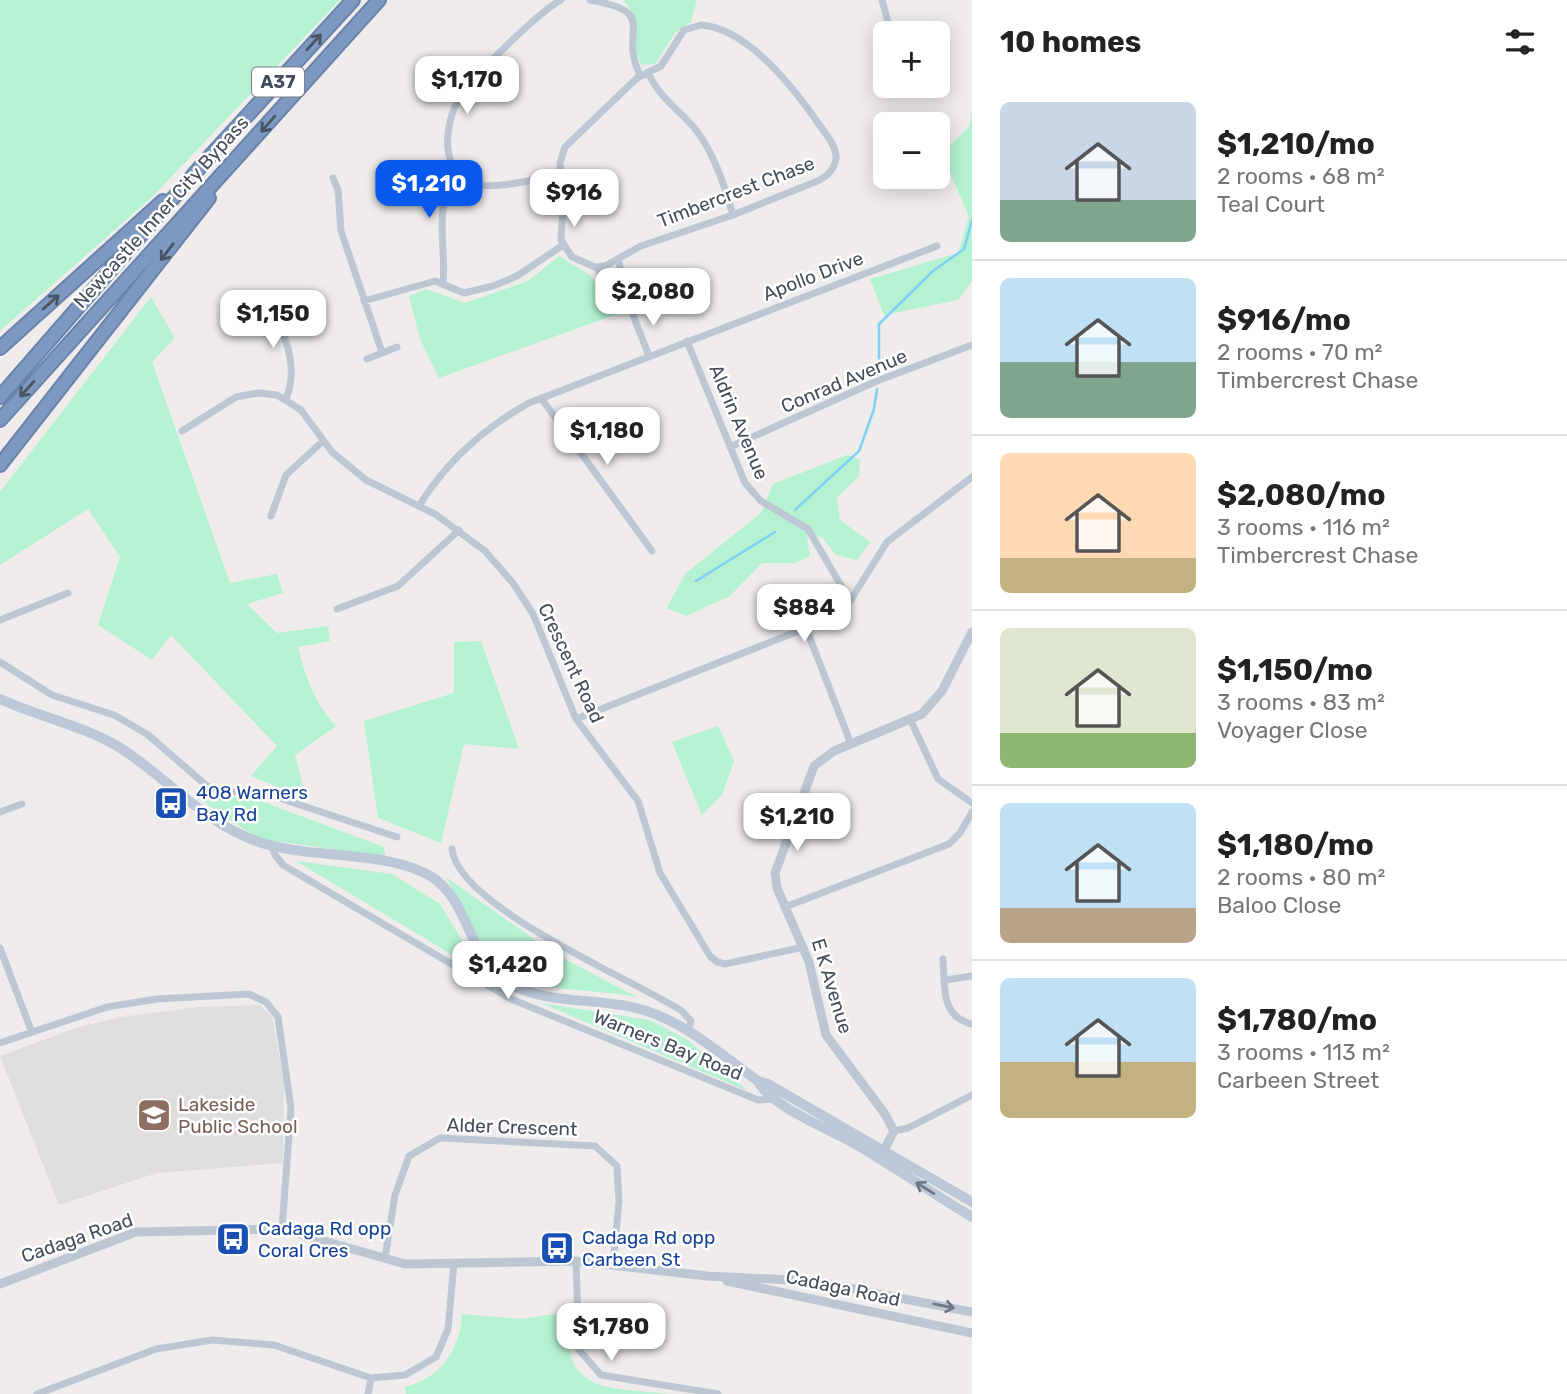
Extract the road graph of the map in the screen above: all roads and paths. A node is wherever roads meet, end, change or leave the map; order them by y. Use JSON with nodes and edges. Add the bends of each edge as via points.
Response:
{"nodes":[{"id":1,"x":353,"y":0,"type":"edge"},
{"id":2,"x":379,"y":0,"type":"edge"},
{"id":3,"x":561,"y":0,"type":"edge"},
{"id":4,"x":590,"y":0,"type":"edge"},
{"id":5,"x":882,"y":0,"type":"edge"},
{"id":6,"x":888,"y":21,"type":"edge"},
{"id":7,"x":644,"y":74,"type":"junction"},
{"id":8,"x":239,"y":159,"type":"junction"},
{"id":9,"x":202,"y":165,"type":"junction"},
{"id":10,"x":459,"y":175,"type":"junction"},
{"id":11,"x":561,"y":175,"type":"junction"},
{"id":12,"x":333,"y":178,"type":"dead end"},
{"id":13,"x":733,"y":215,"type":"junction"},
{"id":14,"x":563,"y":245,"type":"junction"},
{"id":15,"x":937,"y":246,"type":"dead end"},
{"id":16,"x":618,"y":259,"type":"junction"},
{"id":17,"x":598,"y":268,"type":"junction"},
{"id":18,"x":443,"y":282,"type":"junction"},
{"id":19,"x":268,"y":301,"type":"dead end"},
{"id":20,"x":364,"y":301,"type":"junction"},
{"id":21,"x":631,"y":310,"type":"junction"},
{"id":22,"x":687,"y":341,"type":"junction"},
{"id":23,"x":972,"y":345,"type":"edge"},
{"id":24,"x":397,"y":347,"type":"dead end"},
{"id":25,"x":0,"y":348,"type":"edge"},
{"id":26,"x":382,"y":352,"type":"junction"},
{"id":27,"x":649,"y":356,"type":"junction"},
{"id":28,"x":367,"y":359,"type":"dead end"},
{"id":29,"x":0,"y":397,"type":"edge"},
{"id":30,"x":541,"y":398,"type":"junction"},
{"id":31,"x":286,"y":399,"type":"junction"},
{"id":32,"x":0,"y":420,"type":"edge"},
{"id":33,"x":182,"y":431,"type":"dead end"},
{"id":34,"x":323,"y":441,"type":"junction"},
{"id":35,"x":730,"y":447,"type":"junction"},
{"id":36,"x":0,"y":465,"type":"edge"},
{"id":37,"x":972,"y":477,"type":"edge"},
{"id":38,"x":419,"y":506,"type":"junction"},
{"id":39,"x":271,"y":516,"type":"dead end"},
{"id":40,"x":459,"y":530,"type":"junction"},
{"id":41,"x":652,"y":551,"type":"dead end"},
{"id":42,"x":68,"y":593,"type":"dead end"},
{"id":43,"x":850,"y":601,"type":"junction"},
{"id":44,"x":337,"y":610,"type":"dead end"},
{"id":45,"x":0,"y":620,"type":"edge"},
{"id":46,"x":806,"y":628,"type":"junction"},
{"id":47,"x":972,"y":632,"type":"edge"},
{"id":48,"x":0,"y":662,"type":"edge"},
{"id":49,"x":0,"y":699,"type":"edge"},
{"id":50,"x":576,"y":719,"type":"junction"},
{"id":51,"x":911,"y":721,"type":"junction"},
{"id":52,"x":851,"y":744,"type":"junction"},
{"id":53,"x":972,"y":803,"type":"edge"},
{"id":54,"x":22,"y":804,"type":"dead end"},
{"id":55,"x":0,"y":812,"type":"edge"},
{"id":56,"x":972,"y":812,"type":"edge"},
{"id":57,"x":397,"y":837,"type":"dead end"},
{"id":58,"x":272,"y":846,"type":"junction"},
{"id":59,"x":452,"y":849,"type":"dead end"},
{"id":60,"x":785,"y":907,"type":"junction"},
{"id":61,"x":804,"y":947,"type":"junction"},
{"id":62,"x":0,"y":948,"type":"edge"},
{"id":63,"x":943,"y":959,"type":"dead end"},
{"id":64,"x":972,"y":976,"type":"edge"},
{"id":65,"x":945,"y":980,"type":"junction"},
{"id":66,"x":516,"y":987,"type":"junction"},
{"id":67,"x":511,"y":999,"type":"junction"},
{"id":68,"x":972,"y":1024,"type":"edge"},
{"id":69,"x":31,"y":1030,"type":"junction"},
{"id":70,"x":688,"y":1032,"type":"junction"},
{"id":71,"x":0,"y":1043,"type":"edge"},
{"id":72,"x":758,"y":1081,"type":"junction"},
{"id":73,"x":972,"y":1096,"type":"edge"},
{"id":74,"x":775,"y":1099,"type":"junction"},
{"id":75,"x":894,"y":1131,"type":"junction"},
{"id":76,"x":881,"y":1156,"type":"junction"},
{"id":77,"x":972,"y":1202,"type":"edge"},
{"id":78,"x":972,"y":1217,"type":"edge"},
{"id":79,"x":282,"y":1229,"type":"junction"},
{"id":80,"x":385,"y":1258,"type":"junction"},
{"id":81,"x":576,"y":1261,"type":"junction"},
{"id":82,"x":454,"y":1263,"type":"junction"},
{"id":83,"x":613,"y":1265,"type":"junction"},
{"id":84,"x":707,"y":1276,"type":"junction"},
{"id":85,"x":0,"y":1284,"type":"edge"},
{"id":86,"x":972,"y":1312,"type":"edge"},
{"id":87,"x":972,"y":1333,"type":"edge"},
{"id":88,"x":372,"y":1378,"type":"junction"},
{"id":89,"x":37,"y":1394,"type":"edge"},
{"id":90,"x":368,"y":1394,"type":"edge"},
{"id":91,"x":718,"y":1394,"type":"edge"}],
"edges":[{"from":9,"to":1,"type":"highway","name":"Newcastle Inner City Bypass","number":"A37","one_way":true},
{"from":2,"to":8,"type":"highway","name":"Newcastle Inner City Bypass","number":"A37","one_way":true},
{"from":3,"to":10,"type":"street","via":[[461,95],[448,145],[449,158]]},
{"from":4,"to":7,"type":"street","via":[[620,6],[630,13],[632,50]]},
{"from":5,"to":6,"type":"street"},
{"from":7,"to":11,"type":"street","name":"Timbercrest Chase","via":[[567,144],[560,159]]},
{"from":7,"to":13,"type":"street","via":[[704,141]]},
{"from":7,"to":13,"type":"street","name":"Timbercrest Chase","via":[[663,64],[684,30],[711,26],[771,64],[829,140],[836,156],[827,175]]},
{"from":8,"to":32,"type":"highway","name":"Newcastle Inner City Bypass","number":"A37","one_way":true},
{"from":8,"to":36,"type":"highway","one_way":true},
{"from":25,"to":9,"type":"highway","one_way":true},
{"from":9,"to":29,"type":"highway","name":"Newcastle Inner City Bypass","number":"A37"},
{"from":10,"to":11,"type":"street","via":[[484,186]]},
{"from":10,"to":18,"type":"street","via":[[443,200]]},
{"from":11,"to":14,"type":"street","name":"Timbercrest Chase","via":[[559,228]]},
{"from":12,"to":20,"type":"street","via":[[341,231]]},
{"from":13,"to":16,"type":"street","name":"Timbercrest Chase","via":[[641,246]]},
{"from":14,"to":17,"type":"street","via":[[572,257]]},
{"from":14,"to":18,"type":"street","via":[[517,276],[493,286],[464,293]]},
{"from":15,"to":22,"type":"street","name":"Apollo Drive"},
{"from":16,"to":17,"type":"street","name":"Timbercrest Chase"},
{"from":16,"to":21,"type":"street"},
{"from":17,"to":21,"type":"street","via":[[609,293]]},
{"from":18,"to":20,"type":"street"},
{"from":19,"to":31,"type":"street","via":[[293,368]]},
{"from":20,"to":26,"type":"street"},
{"from":21,"to":27,"type":"street"},
{"from":22,"to":27,"type":"street","name":"Apollo Drive"},
{"from":22,"to":35,"type":"street","name":"Aldrin Avenue"},
{"from":23,"to":35,"type":"street","name":"Conrad Avenue","via":[[877,381]]},
{"from":24,"to":26,"type":"street"},
{"from":26,"to":28,"type":"street"},
{"from":27,"to":30,"type":"street","name":"Apollo Drive"},
{"from":30,"to":38,"type":"street","name":"Apollo Drive","via":[[475,439],[438,477]]},
{"from":30,"to":41,"type":"street"},
{"from":31,"to":33,"type":"street","via":[[265,393],[243,395]]},
{"from":31,"to":34,"type":"street","name":"Crescent Road","via":[[305,414]]},
{"from":34,"to":38,"type":"street","name":"Crescent Road","via":[[366,480]]},
{"from":34,"to":39,"type":"street","via":[[286,475]]},
{"from":35,"to":43,"type":"street","name":"Aldrin Avenue","via":[[755,497],[808,529]]},
{"from":37,"to":43,"type":"street","via":[[887,542]]},
{"from":38,"to":40,"type":"street","name":"Crescent Road"},
{"from":40,"to":44,"type":"street","via":[[398,586]]},
{"from":40,"to":50,"type":"street","name":"Crescent Road","via":[[491,557],[524,600]]},
{"from":42,"to":45,"type":"street"},
{"from":43,"to":46,"type":"street"},
{"from":46,"to":50,"type":"street"},
{"from":46,"to":52,"type":"street"},
{"from":47,"to":51,"type":"street","name":"E K Avenue","via":[[933,705]]},
{"from":48,"to":57,"type":"street","via":[[52,695],[114,715],[147,734],[207,786],[267,794]]},
{"from":49,"to":58,"type":"main road","name":"Warners Bay Road","via":[[119,747],[225,826]]},
{"from":50,"to":61,"type":"street","name":"Crescent Road","via":[[638,801],[662,877],[712,959],[725,964]]},
{"from":51,"to":52,"type":"street","name":"E K Avenue"},
{"from":51,"to":53,"type":"street","via":[[937,779]]},
{"from":52,"to":60,"type":"street","name":"E K Avenue","via":[[814,766],[775,873]]},
{"from":54,"to":55,"type":"street"},
{"from":56,"to":60,"type":"street","via":[[949,844]]},
{"from":58,"to":66,"type":"main road","name":"Warners Bay Road","via":[[396,864],[434,879],[449,894],[493,974]]},
{"from":58,"to":67,"type":"street","name":"Warners Bay Road","via":[[283,864]]},
{"from":59,"to":70,"type":"street","name":"Warners Bay Road","via":[[463,874],[499,906],[563,947],[682,1011],[691,1021]]},
{"from":60,"to":61,"type":"street","name":"E K Avenue"},
{"from":61,"to":75,"type":"street","name":"E K Avenue","via":[[826,1035]]},
{"from":62,"to":69,"type":"street"},
{"from":63,"to":65,"type":"street"},
{"from":64,"to":65,"type":"street"},
{"from":65,"to":68,"type":"street","via":[[950,1012]]},
{"from":66,"to":67,"type":"street"},
{"from":66,"to":70,"type":"main road","name":"Warners Bay Road","via":[[634,1007]]},
{"from":67,"to":74,"type":"street","name":"Warners Bay Road","via":[[758,1100]]},
{"from":69,"to":71,"type":"street"},
{"from":69,"to":79,"type":"street","via":[[107,1007],[157,999],[249,994],[266,1002],[278,1017],[291,1108]]},
{"from":70,"to":72,"type":"main road","name":"Warners Bay Road"},
{"from":72,"to":74,"type":"main road","name":"Warners Bay Road"},
{"from":72,"to":76,"type":"main road","name":"Warners Bay Road"},
{"from":73,"to":75,"type":"street"},
{"from":74,"to":76,"type":"main road","name":"Warners Bay Road"},
{"from":75,"to":76,"type":"street"},
{"from":76,"to":77,"type":"main road","name":"Warners Bay Road"},
{"from":78,"to":76,"type":"main road","name":"Warners Bay Road","one_way":true},
{"from":79,"to":80,"type":"street","name":"Cadaga Road"},
{"from":79,"to":85,"type":"street","name":"Cadaga Road","via":[[136,1232]]},
{"from":80,"to":82,"type":"street","name":"Cadaga Road","via":[[405,1264]]},
{"from":80,"to":83,"type":"street","name":"Alder Crescent","via":[[395,1195],[409,1156],[440,1138],[595,1146],[617,1166],[620,1201]]},
{"from":81,"to":82,"type":"street","name":"Cadaga Road"},
{"from":81,"to":83,"type":"street","name":"Cadaga Road"},
{"from":81,"to":91,"type":"street","via":[[579,1350],[601,1375]]},
{"from":82,"to":88,"type":"street","via":[[448,1329],[436,1357],[405,1375]]},
{"from":83,"to":84,"type":"street","name":"Cadaga Road"},
{"from":84,"to":86,"type":"street","name":"Cadaga Road","one_way":true,"via":[[813,1280]]},
{"from":84,"to":87,"type":"street","name":"Cadaga Road"},
{"from":88,"to":89,"type":"street","via":[[275,1345],[212,1340],[156,1349]]},
{"from":88,"to":90,"type":"street"}]}
